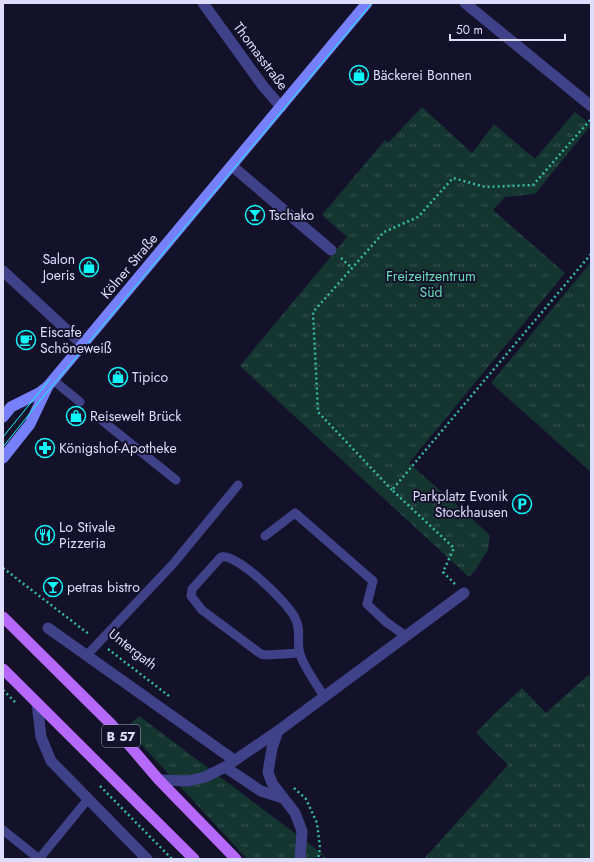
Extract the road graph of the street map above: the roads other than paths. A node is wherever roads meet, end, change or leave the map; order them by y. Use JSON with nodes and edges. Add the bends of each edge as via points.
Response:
{"nodes":[{"id":1,"x":203,"y":3,"type":"edge"},
{"id":2,"x":368,"y":3,"type":"edge"},
{"id":3,"x":465,"y":3,"type":"edge"},
{"id":4,"x":591,"y":106,"type":"edge"},
{"id":5,"x":281,"y":107,"type":"junction"},
{"id":6,"x":232,"y":166,"type":"junction"},
{"id":7,"x":331,"y":250,"type":"dead end"},
{"id":8,"x":3,"y":271,"type":"edge"},
{"id":9,"x":83,"y":345,"type":"junction"},
{"id":10,"x":51,"y":383,"type":"junction"},
{"id":11,"x":80,"y":402,"type":"dead end"},
{"id":12,"x":3,"y":417,"type":"edge"},
{"id":13,"x":100,"y":418,"type":"dead end"},
{"id":14,"x":3,"y":458,"type":"edge"},
{"id":15,"x":176,"y":480,"type":"dead end"},
{"id":16,"x":238,"y":485,"type":"dead end"},
{"id":17,"x":265,"y":536,"type":"dead end"},
{"id":18,"x":464,"y":593,"type":"road end"},
{"id":19,"x":3,"y":617,"type":"edge"},
{"id":20,"x":48,"y":628,"type":"dead end"},
{"id":21,"x":406,"y":636,"type":"junction"},
{"id":22,"x":300,"y":653,"type":"junction"},
{"id":23,"x":87,"y":655,"type":"junction"},
{"id":24,"x":3,"y":669,"type":"edge"},
{"id":25,"x":324,"y":697,"type":"junction"},
{"id":26,"x":37,"y":703,"type":"junction"},
{"id":27,"x":278,"y":732,"type":"junction"},
{"id":28,"x":229,"y":764,"type":"junction"},
{"id":29,"x":159,"y":780,"type":"junction"},
{"id":30,"x":283,"y":798,"type":"junction"},
{"id":31,"x":88,"y":799,"type":"junction"},
{"id":32,"x":3,"y":830,"type":"edge"},
{"id":33,"x":299,"y":857,"type":"edge"},
{"id":34,"x":39,"y":859,"type":"edge"},
{"id":35,"x":147,"y":859,"type":"edge"},
{"id":36,"x":194,"y":859,"type":"edge"},
{"id":37,"x":236,"y":859,"type":"edge"}],
"edges":[{"from":1,"to":5,"type":"street","name":"Thomasstraße"},
{"from":2,"to":5,"type":"main road","name":"Kölner Straße"},
{"from":3,"to":4,"type":"street"},
{"from":5,"to":6,"type":"main road","name":"Kölner Straße"},
{"from":6,"to":7,"type":"street"},
{"from":6,"to":9,"type":"main road","name":"Kölner Straße"},
{"from":8,"to":9,"type":"street"},
{"from":9,"to":10,"type":"main road","name":"Kölner Straße"},
{"from":10,"to":11,"type":"lane"},
{"from":10,"to":12,"type":"main road","name":"Kölner Straße","via":[[39,393],[11,407]]},
{"from":10,"to":14,"type":"main road","name":"Kölner Straße","via":[[30,424]]},
{"from":13,"to":15,"type":"lane"},
{"from":16,"to":23,"type":"lane","via":[[173,564]]},
{"from":17,"to":21,"type":"lane","via":[[295,513],[374,581],[367,604]]},
{"from":18,"to":21,"type":"street"},
{"from":19,"to":29,"type":"main road","number":"B 57","via":[[112,725]]},
{"from":20,"to":23,"type":"street"},
{"from":21,"to":25,"type":"street"},
{"from":22,"to":22,"type":"lane","via":[[299,625],[292,611],[252,573],[233,559],[221,557],[192,589],[191,596],[202,610],[262,655]]},
{"from":22,"to":25,"type":"lane"},
{"from":23,"to":28,"type":"street"},
{"from":24,"to":26,"type":"main road","number":"B 57"},
{"from":25,"to":27,"type":"street"},
{"from":26,"to":31,"type":"street","via":[[41,737],[51,761]]},
{"from":26,"to":36,"type":"main road","number":"B 57"},
{"from":27,"to":28,"type":"street"},
{"from":27,"to":30,"type":"street","via":[[268,772],[272,783]]},
{"from":28,"to":29,"type":"street","via":[[205,777],[188,781]]},
{"from":28,"to":30,"type":"street","via":[[261,791]]},
{"from":29,"to":37,"type":"main road","number":"B 57"},
{"from":30,"to":33,"type":"street","via":[[295,813],[302,831]]},
{"from":31,"to":34,"type":"lane"},
{"from":31,"to":35,"type":"street"},
{"from":32,"to":34,"type":"lane"}]}
